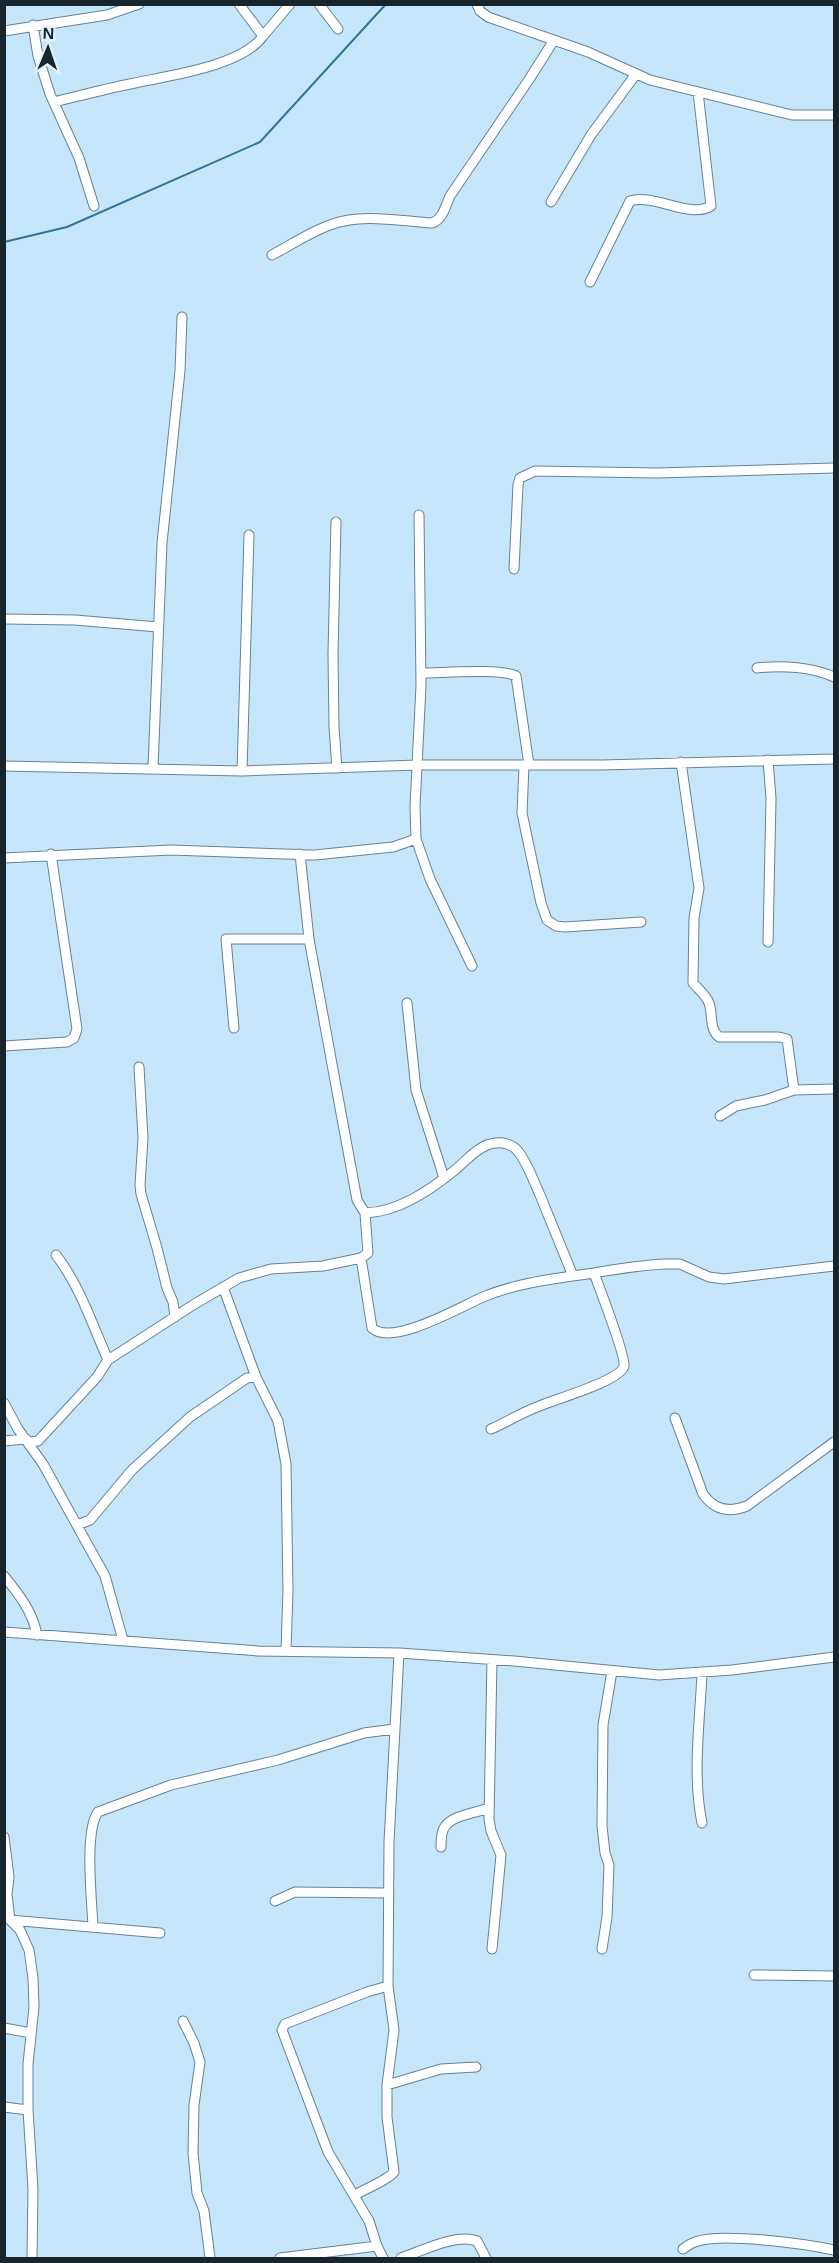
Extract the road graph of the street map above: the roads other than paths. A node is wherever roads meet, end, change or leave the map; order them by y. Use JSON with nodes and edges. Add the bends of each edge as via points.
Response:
{"nodes":[{"id":1,"x":139,"y":4,"type":"edge"},
{"id":2,"x":239,"y":4,"type":"edge"},
{"id":3,"x":290,"y":4,"type":"edge"},
{"id":4,"x":319,"y":4,"type":"edge"},
{"id":5,"x":477,"y":4,"type":"edge"},
{"id":6,"x":33,"y":25,"type":"junction"},
{"id":7,"x":338,"y":29,"type":"dead end"},
{"id":8,"x":4,"y":31,"type":"edge"},
{"id":9,"x":263,"y":36,"type":"junction"},
{"id":10,"x":554,"y":40,"type":"junction"},
{"id":11,"x":636,"y":74,"type":"junction"},
{"id":12,"x":698,"y":92,"type":"junction"},
{"id":13,"x":54,"y":102,"type":"junction"},
{"id":14,"x":834,"y":115,"type":"edge"},
{"id":15,"x":551,"y":202,"type":"dead end"},
{"id":16,"x":94,"y":206,"type":"dead end"},
{"id":17,"x":273,"y":255,"type":"dead end"},
{"id":18,"x":590,"y":282,"type":"dead end"},
{"id":19,"x":182,"y":317,"type":"dead end"},
{"id":20,"x":834,"y":468,"type":"edge"},
{"id":21,"x":419,"y":514,"type":"dead end"},
{"id":22,"x":336,"y":522,"type":"dead end"},
{"id":23,"x":249,"y":535,"type":"dead end"},
{"id":24,"x":513,"y":569,"type":"dead end"},
{"id":25,"x":4,"y":619,"type":"edge"},
{"id":26,"x":158,"y":627,"type":"junction"},
{"id":27,"x":757,"y":668,"type":"dead end"},
{"id":28,"x":421,"y":672,"type":"junction"},
{"id":29,"x":834,"y":677,"type":"edge"},
{"id":30,"x":834,"y":759,"type":"edge"},
{"id":31,"x":768,"y":760,"type":"junction"},
{"id":32,"x":681,"y":762,"type":"junction"},
{"id":33,"x":418,"y":765,"type":"junction"},
{"id":34,"x":526,"y":765,"type":"junction"},
{"id":35,"x":4,"y":766,"type":"edge"},
{"id":36,"x":153,"y":768,"type":"junction"},
{"id":37,"x":338,"y":768,"type":"junction"},
{"id":38,"x":242,"y":771,"type":"junction"},
{"id":39,"x":416,"y":840,"type":"junction"},
{"id":40,"x":51,"y":854,"type":"junction"},
{"id":41,"x":300,"y":854,"type":"junction"},
{"id":42,"x":4,"y":858,"type":"edge"},
{"id":43,"x":641,"y":922,"type":"dead end"},
{"id":44,"x":309,"y":939,"type":"junction"},
{"id":45,"x":768,"y":942,"type":"dead end"},
{"id":46,"x":472,"y":966,"type":"dead end"},
{"id":47,"x":407,"y":1004,"type":"dead end"},
{"id":48,"x":234,"y":1028,"type":"dead end"},
{"id":49,"x":4,"y":1046,"type":"edge"},
{"id":50,"x":139,"y":1067,"type":"dead end"},
{"id":51,"x":834,"y":1089,"type":"edge"},
{"id":52,"x":794,"y":1090,"type":"junction"},
{"id":53,"x":720,"y":1116,"type":"dead end"},
{"id":54,"x":444,"y":1178,"type":"junction"},
{"id":55,"x":365,"y":1214,"type":"junction"},
{"id":56,"x":56,"y":1255,"type":"dead end"},
{"id":57,"x":361,"y":1258,"type":"junction"},
{"id":58,"x":834,"y":1266,"type":"edge"},
{"id":59,"x":594,"y":1273,"type":"junction"},
{"id":60,"x":573,"y":1276,"type":"junction"},
{"id":61,"x":223,"y":1287,"type":"junction"},
{"id":62,"x":173,"y":1302,"type":"junction"},
{"id":63,"x":184,"y":1310,"type":"junction"},
{"id":64,"x":175,"y":1317,"type":"junction"},
{"id":65,"x":108,"y":1360,"type":"junction"},
{"id":66,"x":256,"y":1377,"type":"junction"},
{"id":67,"x":4,"y":1403,"type":"edge"},
{"id":68,"x":675,"y":1418,"type":"dead end"},
{"id":69,"x":491,"y":1429,"type":"dead end"},
{"id":70,"x":27,"y":1440,"type":"junction"},
{"id":71,"x":4,"y":1441,"type":"edge"},
{"id":72,"x":834,"y":1442,"type":"edge"},
{"id":73,"x":77,"y":1525,"type":"junction"},
{"id":74,"x":4,"y":1576,"type":"edge"},
{"id":75,"x":4,"y":1632,"type":"edge"},
{"id":76,"x":37,"y":1635,"type":"junction"},
{"id":77,"x":123,"y":1640,"type":"junction"},
{"id":78,"x":285,"y":1651,"type":"junction"},
{"id":79,"x":399,"y":1653,"type":"junction"},
{"id":80,"x":834,"y":1657,"type":"edge"},
{"id":81,"x":492,"y":1660,"type":"junction"},
{"id":82,"x":612,"y":1671,"type":"junction"},
{"id":83,"x":702,"y":1673,"type":"junction"},
{"id":84,"x":394,"y":1729,"type":"junction"},
{"id":85,"x":489,"y":1808,"type":"junction"},
{"id":86,"x":702,"y":1823,"type":"dead end"},
{"id":87,"x":4,"y":1837,"type":"edge"},
{"id":88,"x":441,"y":1847,"type":"dead end"},
{"id":89,"x":388,"y":1893,"type":"junction"},
{"id":90,"x":275,"y":1900,"type":"dead end"},
{"id":91,"x":7,"y":1919,"type":"edge"},
{"id":92,"x":93,"y":1927,"type":"junction"},
{"id":93,"x":160,"y":1933,"type":"dead end"},
{"id":94,"x":492,"y":1949,"type":"dead end"},
{"id":95,"x":602,"y":1949,"type":"dead end"},
{"id":96,"x":754,"y":1975,"type":"dead end"},
{"id":97,"x":834,"y":1976,"type":"edge"},
{"id":98,"x":388,"y":1986,"type":"junction"},
{"id":99,"x":183,"y":2021,"type":"dead end"},
{"id":100,"x":4,"y":2028,"type":"edge"},
{"id":101,"x":31,"y":2033,"type":"junction"},
{"id":102,"x":476,"y":2067,"type":"dead end"},
{"id":103,"x":387,"y":2085,"type":"junction"},
{"id":104,"x":4,"y":2107,"type":"edge"},
{"id":105,"x":28,"y":2110,"type":"junction"},
{"id":106,"x":355,"y":2195,"type":"junction"},
{"id":107,"x":377,"y":2246,"type":"junction"},
{"id":108,"x":683,"y":2249,"type":"dead end"},
{"id":109,"x":834,"y":2250,"type":"edge"},
{"id":110,"x":32,"y":2259,"type":"edge"},
{"id":111,"x":210,"y":2259,"type":"edge"},
{"id":112,"x":280,"y":2259,"type":"edge"},
{"id":113,"x":383,"y":2259,"type":"edge"},
{"id":114,"x":401,"y":2259,"type":"edge"},
{"id":115,"x":486,"y":2259,"type":"edge"}],
"edges":[{"from":1,"to":6,"type":"street","via":[[106,15]]},
{"from":2,"to":9,"type":"street"},
{"from":3,"to":9,"type":"street"},
{"from":4,"to":7,"type":"street"},
{"from":5,"to":10,"type":"street","via":[[488,17]]},
{"from":6,"to":8,"type":"street"},
{"from":6,"to":13,"type":"street","via":[[38,56]]},
{"from":9,"to":13,"type":"street","via":[[240,54],[211,66]]},
{"from":10,"to":11,"type":"street"},
{"from":10,"to":17,"type":"street","via":[[450,196],[441,218],[432,223],[362,219],[340,222]]},
{"from":11,"to":12,"type":"street"},
{"from":11,"to":15,"type":"street","via":[[591,135]]},
{"from":12,"to":14,"type":"street","via":[[792,115]]},
{"from":12,"to":18,"type":"street","via":[[711,206],[695,209],[630,201]]},
{"from":13,"to":16,"type":"street","via":[[79,158]]},
{"from":19,"to":26,"type":"street"},
{"from":20,"to":24,"type":"street","via":[[527,473],[518,485]]},
{"from":21,"to":28,"type":"street"},
{"from":22,"to":37,"type":"street","via":[[333,654]]},
{"from":23,"to":38,"type":"street"},
{"from":25,"to":26,"type":"street"},
{"from":26,"to":36,"type":"street"},
{"from":27,"to":29,"type":"street","via":[[777,666]]},
{"from":28,"to":33,"type":"street"},
{"from":28,"to":34,"type":"street","via":[[516,676]]},
{"from":30,"to":31,"type":"street"},
{"from":31,"to":32,"type":"street"},
{"from":31,"to":45,"type":"street"},
{"from":32,"to":34,"type":"street"},
{"from":32,"to":52,"type":"street","via":[[699,888],[694,918],[693,983],[710,1005],[713,1029],[719,1037],[787,1039]]},
{"from":33,"to":34,"type":"street"},
{"from":33,"to":37,"type":"street"},
{"from":33,"to":39,"type":"street"},
{"from":34,"to":43,"type":"street","via":[[522,813],[547,920],[565,927]]},
{"from":35,"to":36,"type":"street"},
{"from":36,"to":38,"type":"street"},
{"from":37,"to":38,"type":"street"},
{"from":39,"to":41,"type":"street","via":[[393,847]]},
{"from":39,"to":46,"type":"street","via":[[430,879]]},
{"from":40,"to":41,"type":"street","via":[[182,850]]},
{"from":40,"to":42,"type":"street"},
{"from":40,"to":49,"type":"street","via":[[76,1035],[67,1042]]},
{"from":41,"to":44,"type":"street"},
{"from":44,"to":48,"type":"street","via":[[226,939]]},
{"from":44,"to":55,"type":"street","via":[[357,1200]]},
{"from":47,"to":54,"type":"street","via":[[416,1090]]},
{"from":50,"to":62,"type":"street","via":[[141,1194]]},
{"from":51,"to":52,"type":"street"},
{"from":52,"to":53,"type":"street","via":[[736,1106]]},
{"from":54,"to":55,"type":"street","via":[[395,1209]]},
{"from":54,"to":60,"type":"street","via":[[485,1146],[511,1145],[529,1171]]},
{"from":55,"to":57,"type":"street","via":[[369,1246],[368,1253]]},
{"from":56,"to":65,"type":"street","via":[[70,1272]]},
{"from":57,"to":60,"type":"street","via":[[372,1328],[380,1333],[425,1325],[517,1286]]},
{"from":57,"to":61,"type":"street","via":[[323,1266],[263,1270]]},
{"from":58,"to":59,"type":"street","via":[[737,1279],[713,1278],[680,1264]]},
{"from":59,"to":60,"type":"street"},
{"from":59,"to":69,"type":"street","via":[[620,1347],[624,1363],[621,1370],[599,1384],[563,1395]]},
{"from":61,"to":63,"type":"street"},
{"from":61,"to":66,"type":"street"},
{"from":62,"to":63,"type":"street"},
{"from":62,"to":64,"type":"street"},
{"from":63,"to":64,"type":"street"},
{"from":64,"to":65,"type":"street"},
{"from":65,"to":70,"type":"street","via":[[38,1441]]},
{"from":66,"to":73,"type":"street","via":[[248,1378],[190,1417],[132,1470],[90,1520]]},
{"from":66,"to":78,"type":"street","via":[[278,1421],[286,1464]]},
{"from":67,"to":70,"type":"street"},
{"from":68,"to":72,"type":"street","via":[[703,1494],[708,1502],[723,1510],[747,1506]]},
{"from":70,"to":71,"type":"street"},
{"from":70,"to":73,"type":"street"},
{"from":73,"to":77,"type":"street","via":[[110,1587]]},
{"from":74,"to":76,"type":"street","via":[[26,1608]]},
{"from":75,"to":76,"type":"street"},
{"from":76,"to":77,"type":"street"},
{"from":77,"to":78,"type":"street"},
{"from":78,"to":79,"type":"street"},
{"from":79,"to":81,"type":"street"},
{"from":79,"to":84,"type":"street"},
{"from":80,"to":83,"type":"street"},
{"from":81,"to":82,"type":"street"},
{"from":81,"to":85,"type":"street"},
{"from":82,"to":83,"type":"street"},
{"from":82,"to":95,"type":"street","via":[[603,1725],[602,1826],[609,1865]]},
{"from":83,"to":86,"type":"street","via":[[698,1804]]},
{"from":84,"to":89,"type":"street"},
{"from":84,"to":92,"type":"street","via":[[364,1733],[278,1760],[171,1785],[98,1812],[90,1863]]},
{"from":85,"to":88,"type":"street","via":[[448,1823],[442,1831]]},
{"from":85,"to":94,"type":"street","via":[[491,1831],[501,1855]]},
{"from":87,"to":91,"type":"street","via":[[9,1877]]},
{"from":89,"to":90,"type":"street","via":[[295,1892]]},
{"from":89,"to":98,"type":"street"},
{"from":91,"to":92,"type":"street"},
{"from":91,"to":101,"type":"street","via":[[20,1929],[30,1958],[34,2007]]},
{"from":92,"to":93,"type":"street"},
{"from":96,"to":97,"type":"street"},
{"from":98,"to":103,"type":"street","via":[[394,2030]]},
{"from":98,"to":106,"type":"street","via":[[285,2024],[282,2030],[328,2152]]},
{"from":99,"to":111,"type":"street","via":[[200,2062],[193,2153]]},
{"from":100,"to":101,"type":"street"},
{"from":101,"to":105,"type":"street"},
{"from":102,"to":103,"type":"street","via":[[441,2069]]},
{"from":103,"to":106,"type":"street","via":[[394,2172],[390,2178]]},
{"from":104,"to":105,"type":"street"},
{"from":105,"to":110,"type":"street"},
{"from":106,"to":107,"type":"street"},
{"from":107,"to":112,"type":"street"},
{"from":107,"to":113,"type":"street"},
{"from":108,"to":109,"type":"street","via":[[703,2240],[732,2239],[801,2243]]},
{"from":114,"to":115,"type":"street","via":[[438,2244],[466,2239],[477,2241]]}]}
